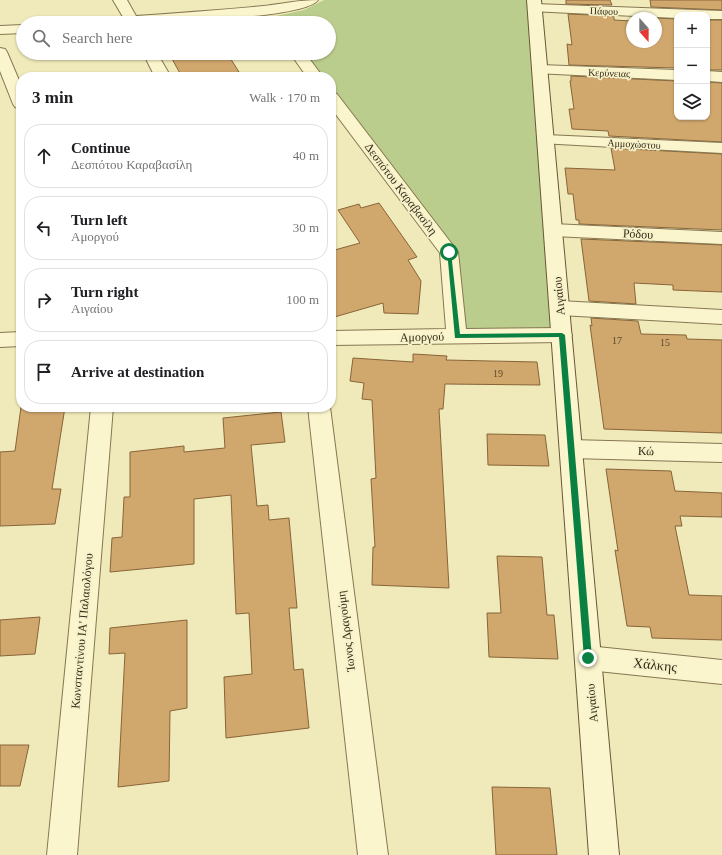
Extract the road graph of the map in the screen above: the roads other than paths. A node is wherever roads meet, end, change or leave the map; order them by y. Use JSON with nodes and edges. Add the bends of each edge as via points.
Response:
{"nodes":[{"id":1,"x":120,"y":0,"type":"edge"},
{"id":2,"x":311,"y":0,"type":"edge"},
{"id":3,"x":534,"y":4,"type":"edge"},
{"id":4,"x":260,"y":5,"type":"edge"},
{"id":5,"x":722,"y":15,"type":"edge"},
{"id":6,"x":129,"y":16,"type":"edge"},
{"id":7,"x":177,"y":16,"type":"edge"},
{"id":8,"x":269,"y":16,"type":"edge"},
{"id":9,"x":16,"y":29,"type":"edge"},
{"id":10,"x":0,"y":30,"type":"edge"},
{"id":11,"x":0,"y":52,"type":"edge"},
{"id":12,"x":154,"y":60,"type":"edge"},
{"id":13,"x":302,"y":60,"type":"edge"},
{"id":14,"x":540,"y":70,"type":"junction"},
{"id":15,"x":160,"y":72,"type":"edge"},
{"id":16,"x":311,"y":72,"type":"edge"},
{"id":17,"x":674,"y":75,"type":"edge"},
{"id":18,"x":710,"y":76,"type":"edge"},
{"id":19,"x":722,"y":76,"type":"edge"},
{"id":20,"x":16,"y":92,"type":"edge"},
{"id":21,"x":336,"y":105,"type":"edge"},
{"id":22,"x":546,"y":140,"type":"junction"},
{"id":23,"x":722,"y":148,"type":"edge"},
{"id":24,"x":553,"y":230,"type":"junction"},
{"id":25,"x":722,"y":238,"type":"edge"},
{"id":26,"x":560,"y":308,"type":"junction"},
{"id":27,"x":722,"y":317,"type":"edge"},
{"id":28,"x":562,"y":335,"type":"junction"},
{"id":29,"x":457,"y":336,"type":"junction"},
{"id":30,"x":336,"y":338,"type":"edge"},
{"id":31,"x":16,"y":339,"type":"edge"},
{"id":32,"x":0,"y":340,"type":"edge"},
{"id":33,"x":102,"y":412,"type":"edge"},
{"id":34,"x":319,"y":412,"type":"edge"},
{"id":35,"x":571,"y":448,"type":"junction"},
{"id":36,"x":722,"y":453,"type":"edge"},
{"id":37,"x":588,"y":658,"type":"junction"},
{"id":38,"x":722,"y":672,"type":"edge"},
{"id":39,"x":62,"y":855,"type":"edge"},
{"id":40,"x":373,"y":855,"type":"edge"},
{"id":41,"x":604,"y":855,"type":"edge"}],
"edges":[{"from":1,"to":6,"type":"street"},
{"from":2,"to":4,"type":"street","via":[[291,7]]},
{"from":3,"to":5,"type":"street","name":"Πάφου"},
{"from":3,"to":14,"type":"street","name":"Αιγαίου"},
{"from":4,"to":7,"type":"street"},
{"from":4,"to":8,"type":"street"},
{"from":9,"to":10,"type":"street"},
{"from":11,"to":20,"type":"street"},
{"from":12,"to":15,"type":"street"},
{"from":13,"to":16,"type":"street"},
{"from":14,"to":17,"type":"street","name":"Κερύνειας"},
{"from":14,"to":22,"type":"street","name":"Αιγαίου"},
{"from":18,"to":19,"type":"street"},
{"from":21,"to":29,"type":"street","name":"Δεσπότου Καραβασίλη","via":[[449,252]]},
{"from":22,"to":23,"type":"street","name":"Αμμοχώστου"},
{"from":22,"to":24,"type":"street","name":"Αιγαίου"},
{"from":24,"to":25,"type":"street","name":"Ρόδου"},
{"from":24,"to":26,"type":"street","name":"Αιγαίου"},
{"from":26,"to":27,"type":"street"},
{"from":26,"to":28,"type":"street","name":"Αιγαίου"},
{"from":28,"to":29,"type":"street","name":"Αμοργού"},
{"from":28,"to":35,"type":"street","name":"Αιγαίου"},
{"from":29,"to":30,"type":"street","name":"Αμοργού"},
{"from":31,"to":32,"type":"street"},
{"from":33,"to":39,"type":"street","name":"Κωνσταντίνου ΙΑ' Παλαιολόγου"},
{"from":34,"to":40,"type":"street","name":"Ίωνος Δραγούμη"},
{"from":35,"to":36,"type":"street","name":"Κώ"},
{"from":35,"to":37,"type":"street","name":"Αιγαίου"},
{"from":37,"to":38,"type":"street","name":"Χάλκης"},
{"from":37,"to":41,"type":"street","name":"Αιγαίου"}]}
